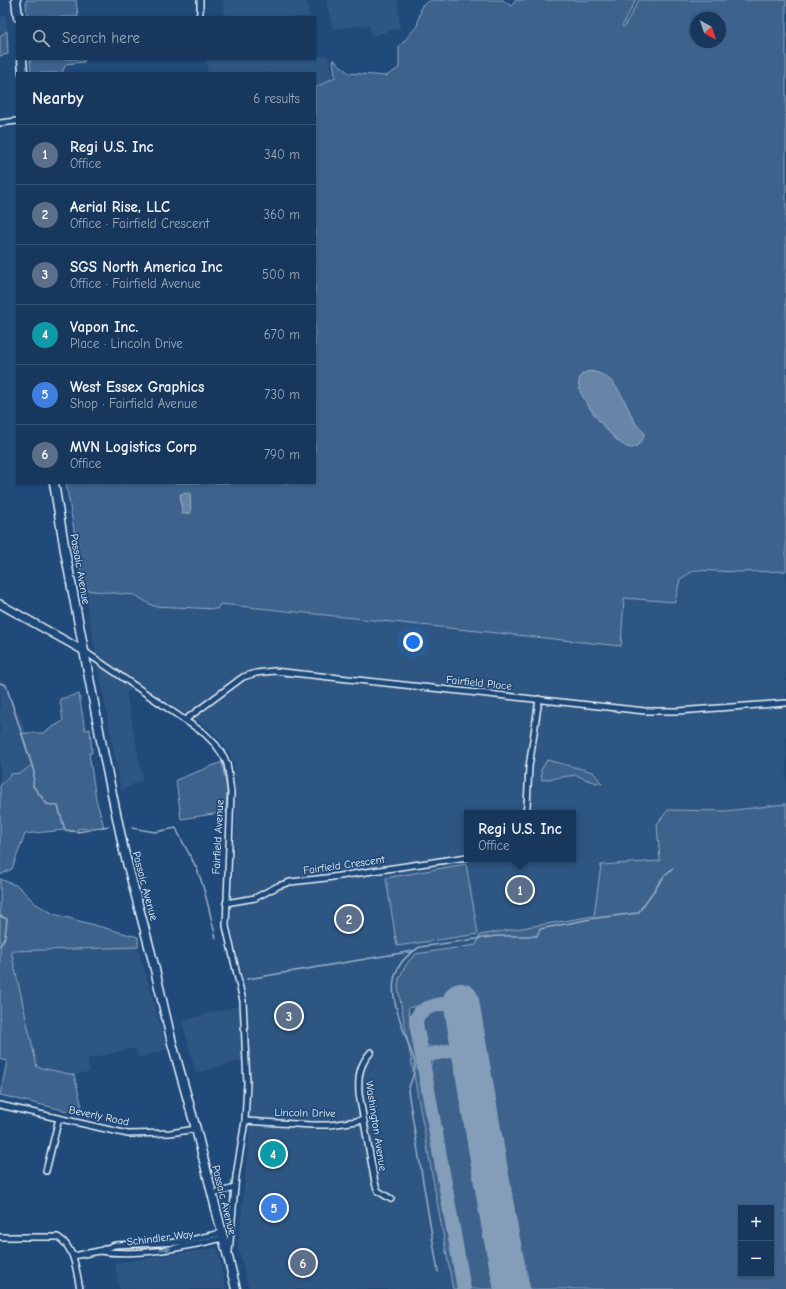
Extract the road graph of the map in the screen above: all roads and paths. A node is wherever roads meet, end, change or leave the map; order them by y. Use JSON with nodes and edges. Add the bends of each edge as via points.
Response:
{"nodes":[{"id":1,"x":16,"y":0,"type":"edge"},
{"id":2,"x":200,"y":0,"type":"edge"},
{"id":3,"x":18,"y":16,"type":"edge"},
{"id":4,"x":199,"y":16,"type":"edge"},
{"id":5,"x":22,"y":60,"type":"edge"},
{"id":6,"x":23,"y":72,"type":"edge"},
{"id":7,"x":16,"y":121,"type":"edge"},
{"id":8,"x":0,"y":123,"type":"edge"},
{"id":9,"x":54,"y":484,"type":"edge"},
{"id":10,"x":0,"y":604,"type":"edge"},
{"id":11,"x":84,"y":651,"type":"junction"},
{"id":12,"x":539,"y":699,"type":"junction"},
{"id":13,"x":786,"y":703,"type":"edge"},
{"id":14,"x":185,"y":720,"type":"junction"},
{"id":15,"x":526,"y":810,"type":"edge"},
{"id":16,"x":464,"y":857,"type":"edge"},
{"id":17,"x":226,"y":903,"type":"junction"},
{"id":18,"x":371,"y":1052,"type":"dead end"},
{"id":19,"x":0,"y":1105,"type":"edge"},
{"id":20,"x":59,"y":1118,"type":"junction"},
{"id":21,"x":364,"y":1120,"type":"junction"},
{"id":22,"x":245,"y":1121,"type":"junction"},
{"id":23,"x":196,"y":1129,"type":"junction"},
{"id":24,"x":46,"y":1171,"type":"dead end"},
{"id":25,"x":234,"y":1188,"type":"junction"},
{"id":26,"x":212,"y":1194,"type":"junction"},
{"id":27,"x":391,"y":1199,"type":"dead end"},
{"id":28,"x":222,"y":1235,"type":"junction"},
{"id":29,"x":0,"y":1237,"type":"edge"},
{"id":30,"x":98,"y":1251,"type":"junction"},
{"id":31,"x":73,"y":1256,"type":"junction"},
{"id":32,"x":228,"y":1258,"type":"junction"},
{"id":33,"x":80,"y":1289,"type":"edge"},
{"id":34,"x":236,"y":1289,"type":"edge"}],
"edges":[{"from":1,"to":3,"type":"main road"},
{"from":2,"to":4,"type":"street"},
{"from":5,"to":6,"type":"main road"},
{"from":7,"to":8,"type":"street"},
{"from":9,"to":11,"type":"main road","name":"Passaic Avenue"},
{"from":10,"to":11,"type":"street","name":"Fairfield Avenue"},
{"from":11,"to":14,"type":"street","name":"Fairfield Avenue"},
{"from":11,"to":23,"type":"main road","name":"Passaic Avenue","via":[[124,851]]},
{"from":12,"to":13,"type":"street","name":"Fairfield Place","via":[[651,711]]},
{"from":12,"to":14,"type":"street","name":"Fairfield Place","via":[[274,671],[243,677]]},
{"from":12,"to":15,"type":"street"},
{"from":14,"to":17,"type":"street","name":"Fairfield Avenue","via":[[211,739],[227,764],[231,793]]},
{"from":16,"to":17,"type":"street","name":"Fairfield Crescent","via":[[290,882],[255,898]]},
{"from":17,"to":22,"type":"street","name":"Fairfield Avenue","via":[[226,926],[243,1002],[247,1083]]},
{"from":18,"to":21,"type":"street","name":"Washington Avenue","via":[[360,1068],[358,1079]]},
{"from":19,"to":20,"type":"street","name":"Beverly Road"},
{"from":20,"to":23,"type":"street","name":"Beverly Road","via":[[128,1134],[170,1133]]},
{"from":20,"to":24,"type":"street"},
{"from":21,"to":22,"type":"street","name":"Lincoln Drive","via":[[330,1125]]},
{"from":21,"to":27,"type":"street","name":"Washington Avenue","via":[[378,1192]]},
{"from":22,"to":25,"type":"street","name":"Fairfield Avenue"},
{"from":23,"to":26,"type":"main road","name":"Passaic Avenue"},
{"from":25,"to":26,"type":"street"},
{"from":25,"to":32,"type":"street","name":"Fairfield Avenue"},
{"from":26,"to":28,"type":"main road","name":"Passaic Avenue"},
{"from":28,"to":30,"type":"street","name":"Schindler Way","via":[[182,1242],[115,1244]]},
{"from":30,"to":28,"type":"street","name":"Schindler Way","one_way":true,"via":[[116,1254],[183,1248]]},
{"from":28,"to":32,"type":"main road","name":"Passaic Avenue"},
{"from":29,"to":31,"type":"street","via":[[58,1237],[67,1245]]},
{"from":30,"to":31,"type":"street","name":"Schindler Way"},
{"from":31,"to":33,"type":"street"},
{"from":32,"to":34,"type":"main road","name":"Passaic Avenue"}]}
